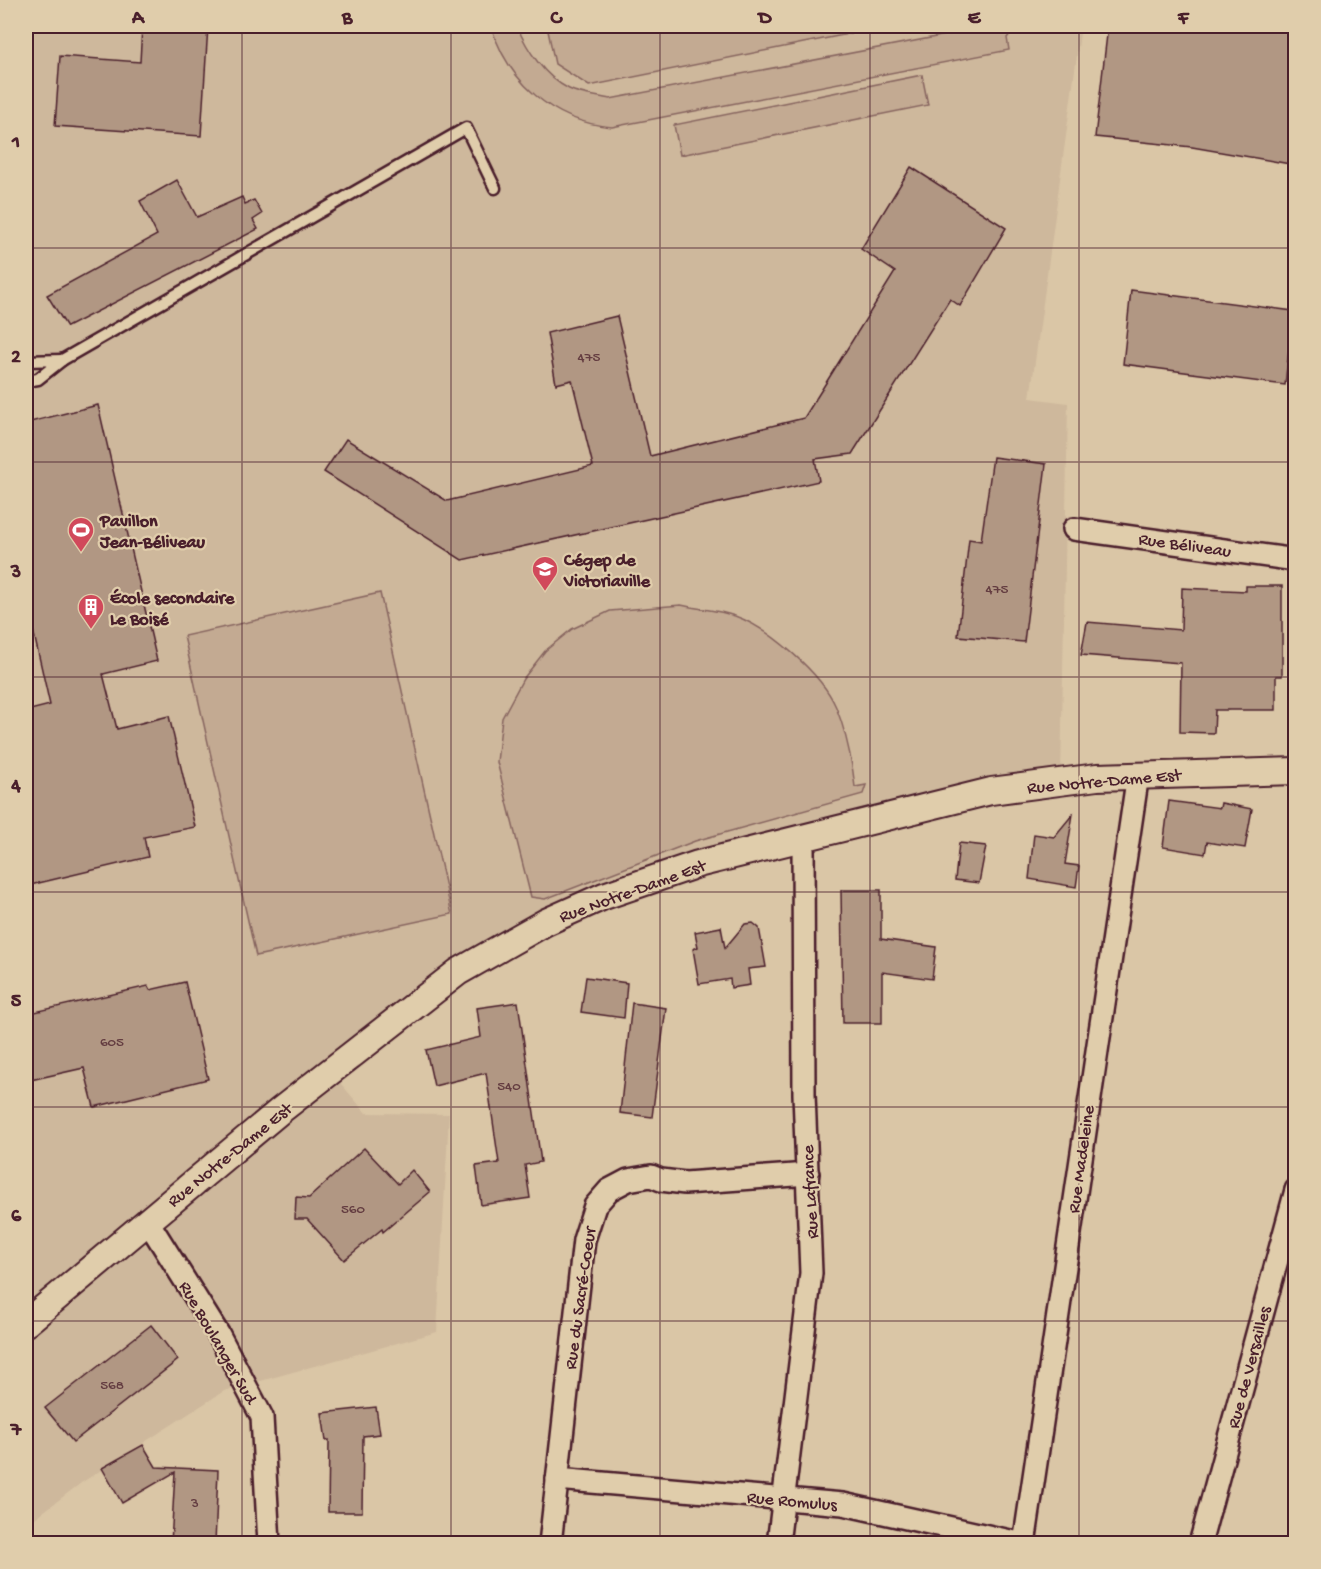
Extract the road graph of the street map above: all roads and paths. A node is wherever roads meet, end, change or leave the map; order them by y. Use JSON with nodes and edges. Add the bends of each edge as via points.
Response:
{"nodes":[{"id":1,"x":495,"y":188,"type":"dead end"},
{"id":2,"x":62,"y":360,"type":"junction"},
{"id":3,"x":26,"y":361,"type":"edge"},
{"id":4,"x":26,"y":381,"type":"edge"},
{"id":5,"x":1074,"y":529,"type":"dead end"},
{"id":6,"x":1296,"y":560,"type":"edge"},
{"id":7,"x":1296,"y":771,"type":"edge"},
{"id":8,"x":1138,"y":774,"type":"junction"},
{"id":9,"x":804,"y":837,"type":"junction"},
{"id":10,"x":808,"y":1174,"type":"junction"},
{"id":11,"x":1296,"y":1190,"type":"edge"},
{"id":12,"x":147,"y":1220,"type":"junction"},
{"id":13,"x":26,"y":1323,"type":"edge"},
{"id":14,"x":557,"y":1479,"type":"junction"},
{"id":15,"x":786,"y":1500,"type":"junction"},
{"id":16,"x":269,"y":1544,"type":"edge"},
{"id":17,"x":550,"y":1544,"type":"edge"},
{"id":18,"x":778,"y":1544,"type":"edge"},
{"id":19,"x":1024,"y":1544,"type":"edge"},
{"id":20,"x":1200,"y":1544,"type":"edge"}],
"edges":[{"from":1,"to":2,"type":"lane","via":[[466,128]]},
{"from":2,"to":3,"type":"lane"},
{"from":2,"to":4,"type":"lane","via":[[38,379]]},
{"from":5,"to":6,"type":"street","name":"Rue Béliveau"},
{"from":7,"to":8,"type":"street","name":"Rue Notre-Dame Est"},
{"from":8,"to":9,"type":"street","name":"Rue Notre-Dame Est","via":[[991,791]]},
{"from":8,"to":19,"type":"street","name":"Rue Madeleine"},
{"from":9,"to":10,"type":"street","name":"Rue Lafrance"},
{"from":9,"to":12,"type":"street","name":"Rue Notre-Dame Est","via":[[698,864],[604,896],[546,922],[458,972]]},
{"from":10,"to":14,"type":"street","name":"Rue du Sacré-Coeur","via":[[685,1183],[651,1176],[628,1180],[609,1190],[595,1206],[584,1240]]},
{"from":10,"to":15,"type":"street","name":"Rue Lafrance","via":[[811,1273]]},
{"from":11,"to":20,"type":"street","name":"Rue de Versailles"},
{"from":12,"to":13,"type":"street","name":"Rue Notre-Dame Est"},
{"from":12,"to":16,"type":"street","name":"Rue Boulanger Sud","via":[[219,1335],[262,1417]]},
{"from":14,"to":15,"type":"street","name":"Rue Romulus"},
{"from":14,"to":17,"type":"street","name":"Rue du Sacré-Coeur"},
{"from":15,"to":18,"type":"street","name":"Rue Lafrance"},
{"from":15,"to":19,"type":"street","name":"Rue Romulus","via":[[843,1504]]}]}
